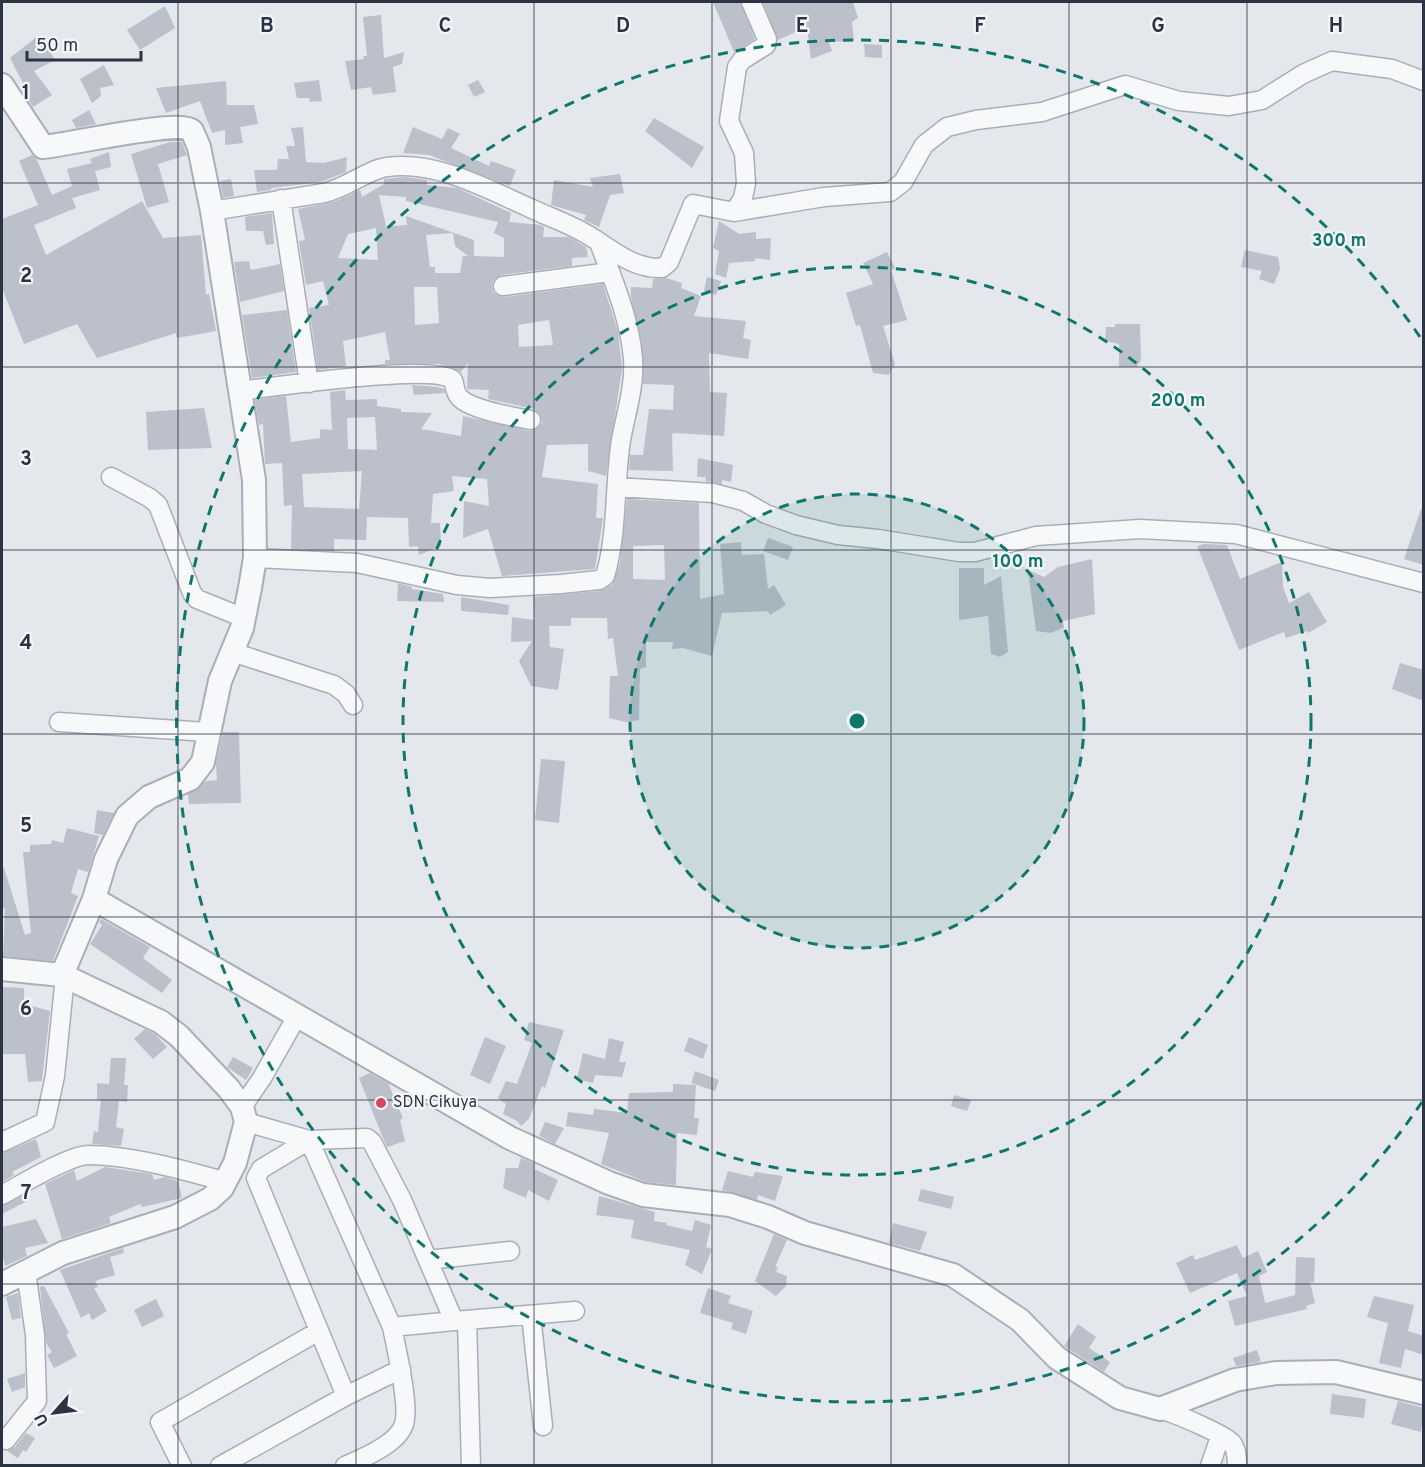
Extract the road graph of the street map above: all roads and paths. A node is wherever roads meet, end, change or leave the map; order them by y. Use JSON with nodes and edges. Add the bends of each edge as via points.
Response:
{"nodes":[{"id":1,"x":751,"y":2,"type":"edge"},
{"id":2,"x":1424,"y":81,"type":"edge"},
{"id":3,"x":2,"y":85,"type":"edge"},
{"id":4,"x":281,"y":199,"type":"junction"},
{"id":5,"x":212,"y":211,"type":"junction"},
{"id":6,"x":734,"y":212,"type":"junction"},
{"id":7,"x":600,"y":245,"type":"junction"},
{"id":8,"x":610,"y":272,"type":"junction"},
{"id":9,"x":503,"y":286,"type":"dead end"},
{"id":10,"x":309,"y":382,"type":"junction"},
{"id":11,"x":239,"y":391,"type":"junction"},
{"id":12,"x":531,"y":420,"type":"dead end"},
{"id":13,"x":111,"y":477,"type":"dead end"},
{"id":14,"x":617,"y":488,"type":"junction"},
{"id":15,"x":255,"y":558,"type":"junction"},
{"id":16,"x":1424,"y":583,"type":"edge"},
{"id":17,"x":244,"y":618,"type":"junction"},
{"id":18,"x":232,"y":652,"type":"junction"},
{"id":19,"x":353,"y":705,"type":"dead end"},
{"id":20,"x":59,"y":722,"type":"dead end"},
{"id":21,"x":207,"y":732,"type":"junction"},
{"id":22,"x":94,"y":899,"type":"junction"},
{"id":23,"x":2,"y":969,"type":"edge"},
{"id":24,"x":63,"y":976,"type":"junction"},
{"id":25,"x":297,"y":1016,"type":"junction"},
{"id":26,"x":244,"y":1114,"type":"junction"},
{"id":27,"x":309,"y":1140,"type":"junction"},
{"id":28,"x":2,"y":1142,"type":"edge"},
{"id":29,"x":226,"y":1182,"type":"junction"},
{"id":30,"x":2,"y":1195,"type":"edge"},
{"id":31,"x":510,"y":1251,"type":"dead end"},
{"id":32,"x":428,"y":1260,"type":"junction"},
{"id":33,"x":26,"y":1271,"type":"junction"},
{"id":34,"x":2,"y":1284,"type":"edge"},
{"id":35,"x":575,"y":1311,"type":"dead end"},
{"id":36,"x":531,"y":1315,"type":"junction"},
{"id":37,"x":460,"y":1320,"type":"junction"},
{"id":38,"x":392,"y":1327,"type":"junction"},
{"id":39,"x":320,"y":1331,"type":"junction"},
{"id":40,"x":401,"y":1369,"type":"junction"},
{"id":41,"x":1424,"y":1393,"type":"edge"},
{"id":42,"x":346,"y":1396,"type":"junction"},
{"id":43,"x":1160,"y":1409,"type":"junction"},
{"id":44,"x":543,"y":1426,"type":"dead end"},
{"id":45,"x":1220,"y":1437,"type":"junction"},
{"id":46,"x":6,"y":1440,"type":"dead end"},
{"id":47,"x":182,"y":1466,"type":"edge"},
{"id":48,"x":220,"y":1466,"type":"edge"},
{"id":49,"x":345,"y":1466,"type":"edge"},
{"id":50,"x":471,"y":1466,"type":"edge"},
{"id":51,"x":1210,"y":1466,"type":"edge"},
{"id":52,"x":1237,"y":1466,"type":"edge"}],
"edges":[{"from":1,"to":6,"type":"street","via":[[767,39],[766,45],[742,60],[737,68],[729,121],[744,153],[746,183]]},
{"from":2,"to":6,"type":"street","via":[[1392,69],[1332,61],[1262,100],[1229,106],[1179,101],[1125,85],[1042,112],[947,127],[924,145],[903,182],[890,192],[824,197]]},
{"from":3,"to":5,"type":"street","via":[[43,147],[146,130],[188,128],[199,147]]},
{"from":4,"to":5,"type":"street"},
{"from":4,"to":7,"type":"street","via":[[340,189],[385,167],[405,166],[456,176],[590,236]]},
{"from":4,"to":10,"type":"street"},
{"from":5,"to":11,"type":"street"},
{"from":6,"to":7,"type":"street","via":[[691,206],[669,262],[662,268],[651,268]]},
{"from":7,"to":8,"type":"street"},
{"from":8,"to":9,"type":"street"},
{"from":8,"to":14,"type":"street","via":[[630,335],[633,360]]},
{"from":10,"to":11,"type":"street"},
{"from":10,"to":12,"type":"street","via":[[358,376],[446,376],[453,380],[457,395],[465,401],[496,414]]},
{"from":11,"to":15,"type":"street","via":[[254,480]]},
{"from":13,"to":17,"type":"street","via":[[158,505],[197,599]]},
{"from":14,"to":15,"type":"street","via":[[606,574],[599,580],[490,588],[457,585],[357,563]]},
{"from":14,"to":16,"type":"street","via":[[713,493],[743,501],[796,525],[838,535],[959,552],[975,552],[1036,536],[1140,529],[1236,534]]},
{"from":15,"to":17,"type":"street"},
{"from":17,"to":18,"type":"street"},
{"from":18,"to":19,"type":"street","via":[[334,686]]},
{"from":18,"to":21,"type":"street"},
{"from":20,"to":21,"type":"street"},
{"from":21,"to":22,"type":"street","via":[[203,762],[194,775],[149,797],[128,816],[106,859]]},
{"from":22,"to":24,"type":"street"},
{"from":22,"to":25,"type":"street"},
{"from":23,"to":24,"type":"street"},
{"from":24,"to":26,"type":"street","via":[[161,1022],[229,1089]]},
{"from":24,"to":28,"type":"street","via":[[55,1076],[45,1122]]},
{"from":25,"to":26,"type":"street"},
{"from":25,"to":43,"type":"street","via":[[510,1138],[609,1183],[643,1195],[730,1205],[805,1233],[953,1275],[1020,1320],[1057,1358],[1093,1382],[1120,1398]]},
{"from":26,"to":27,"type":"street"},
{"from":26,"to":29,"type":"street","via":[[236,1163]]},
{"from":27,"to":32,"type":"street","via":[[367,1138],[372,1142]]},
{"from":27,"to":38,"type":"street"},
{"from":27,"to":39,"type":"street","via":[[261,1169],[256,1178]]},
{"from":29,"to":30,"type":"street","via":[[166,1166],[89,1155],[46,1171]]},
{"from":29,"to":33,"type":"street","via":[[210,1199],[175,1217],[63,1253]]},
{"from":31,"to":32,"type":"street"},
{"from":32,"to":37,"type":"street"},
{"from":33,"to":34,"type":"street"},
{"from":33,"to":46,"type":"street","via":[[35,1335],[37,1401]]},
{"from":35,"to":36,"type":"street"},
{"from":36,"to":37,"type":"street"},
{"from":36,"to":44,"type":"street"},
{"from":37,"to":38,"type":"street"},
{"from":37,"to":50,"type":"street"},
{"from":38,"to":40,"type":"street"},
{"from":39,"to":42,"type":"street"},
{"from":39,"to":47,"type":"street","via":[[160,1422]]},
{"from":40,"to":42,"type":"street"},
{"from":40,"to":49,"type":"street","via":[[405,1423],[375,1453]]},
{"from":41,"to":43,"type":"street","via":[[1336,1372],[1276,1373],[1235,1380]]},
{"from":42,"to":48,"type":"street"},
{"from":43,"to":45,"type":"street","via":[[1182,1415]]},
{"from":45,"to":51,"type":"street"},
{"from":45,"to":52,"type":"street","via":[[1234,1446]]}]}
